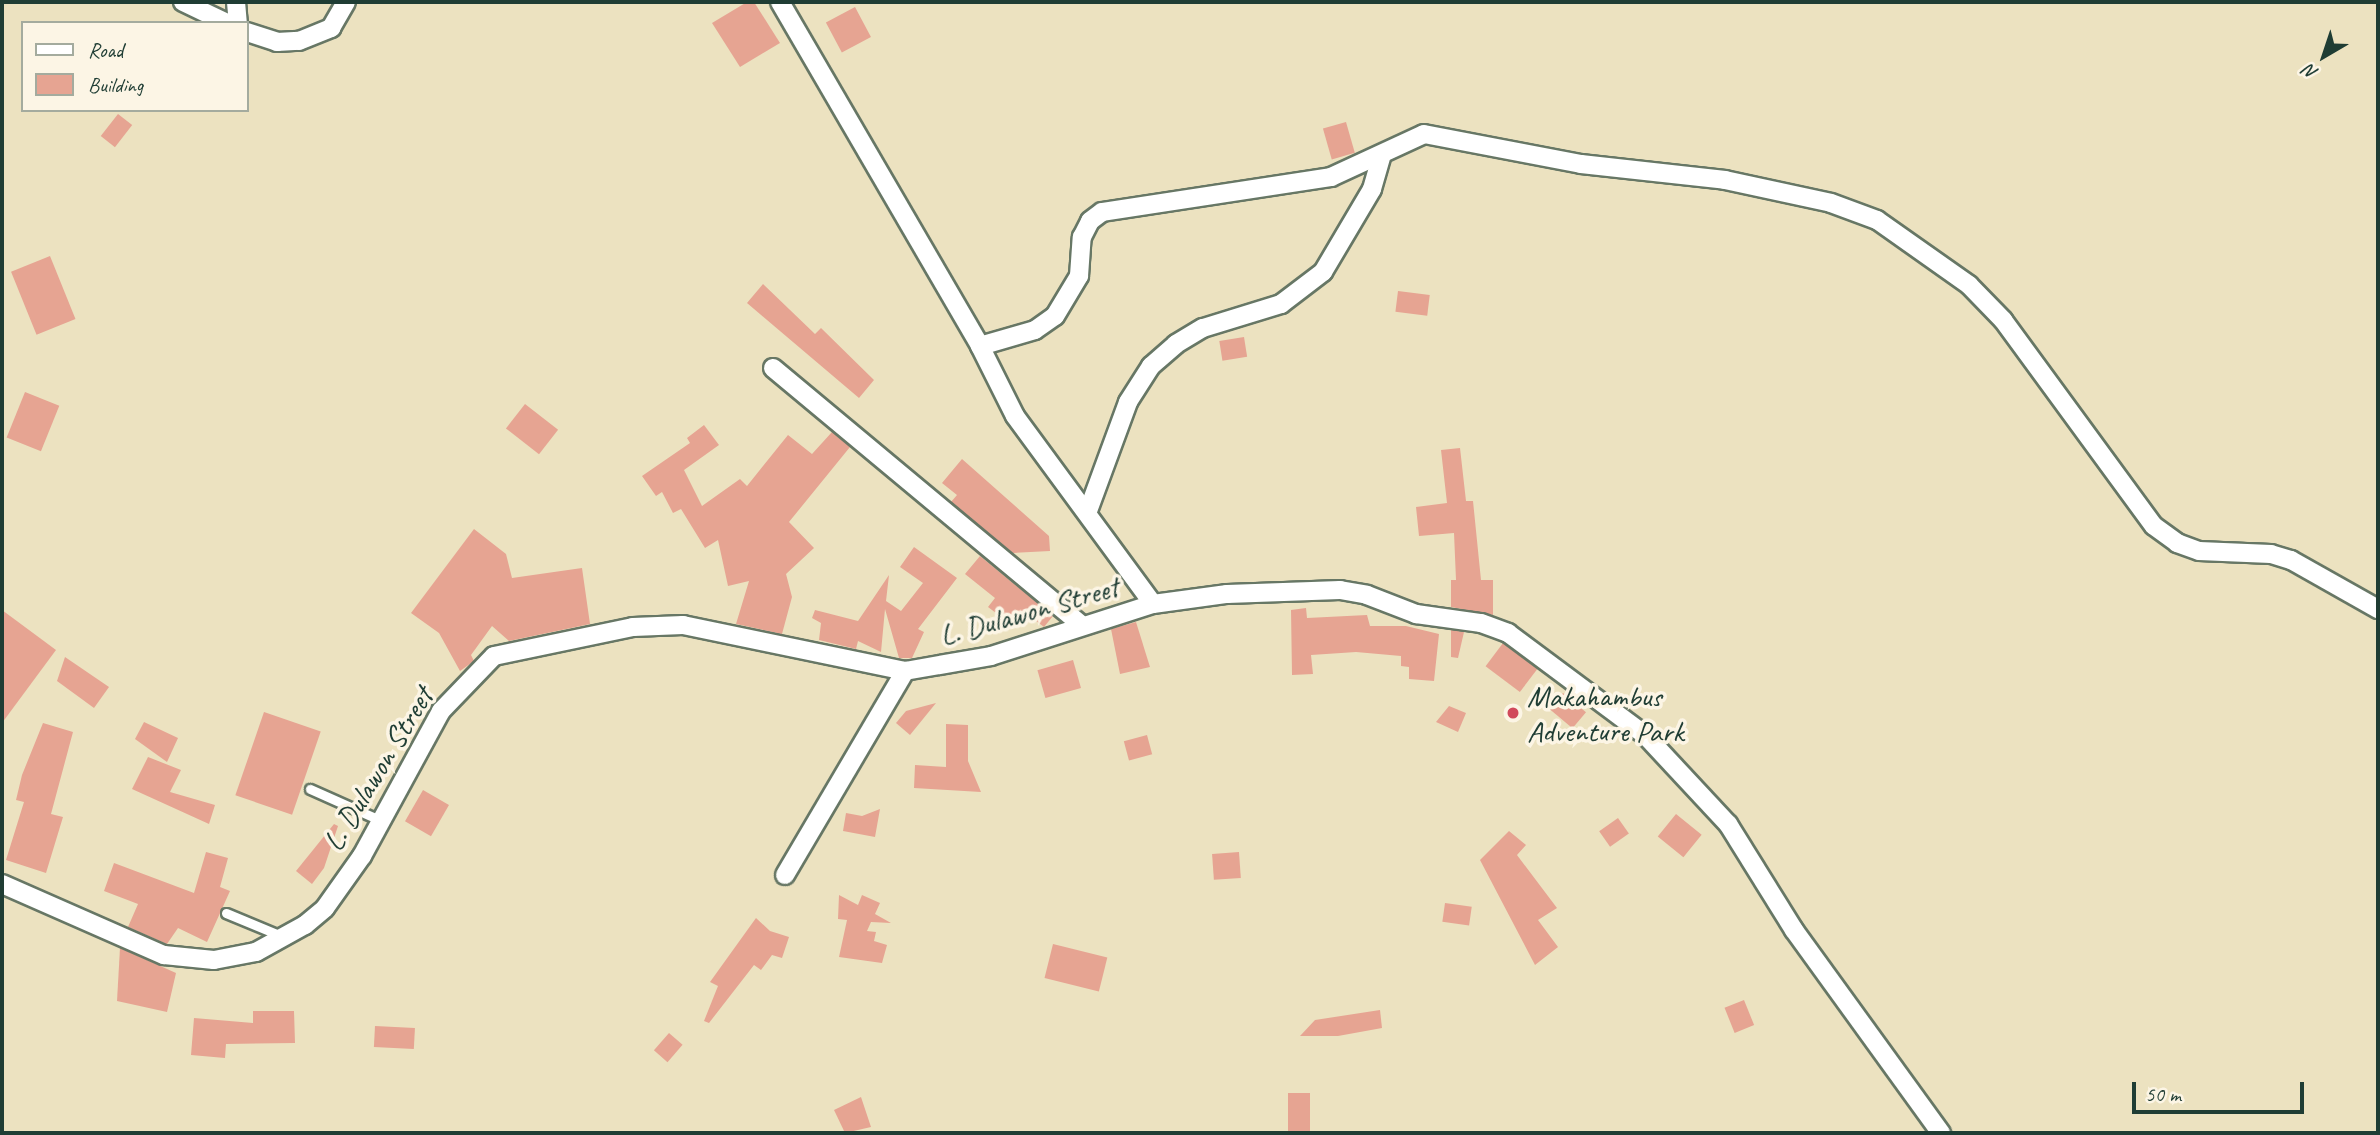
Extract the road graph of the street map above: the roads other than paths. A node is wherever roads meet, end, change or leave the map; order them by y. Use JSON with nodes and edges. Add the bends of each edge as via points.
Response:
{"nodes":[{"id":1,"x":183,"y":2,"type":"edge"},
{"id":2,"x":236,"y":2,"type":"edge"},
{"id":3,"x":346,"y":2,"type":"edge"},
{"id":4,"x":780,"y":2,"type":"edge"},
{"id":5,"x":224,"y":21,"type":"edge"},
{"id":6,"x":237,"y":21,"type":"edge"},
{"id":7,"x":248,"y":32,"type":"edge"},
{"id":8,"x":1382,"y":154,"type":"junction"},
{"id":9,"x":980,"y":346,"type":"junction"},
{"id":10,"x":773,"y":368,"type":"dead end"},
{"id":11,"x":1088,"y":511,"type":"junction"},
{"id":12,"x":1153,"y":604,"type":"junction"},
{"id":13,"x":2378,"y":610,"type":"edge"},
{"id":14,"x":1081,"y":625,"type":"junction"},
{"id":15,"x":905,"y":671,"type":"junction"},
{"id":16,"x":310,"y":789,"type":"dead end"},
{"id":17,"x":380,"y":820,"type":"junction"},
{"id":18,"x":785,"y":875,"type":"dead end"},
{"id":19,"x":2,"y":884,"type":"edge"},
{"id":20,"x":226,"y":914,"type":"dead end"},
{"id":21,"x":286,"y":937,"type":"junction"},
{"id":22,"x":1941,"y":1133,"type":"edge"}],
"edges":[{"from":1,"to":5,"type":"street"},
{"from":2,"to":6,"type":"street"},
{"from":3,"to":7,"type":"street","via":[[331,28],[299,41],[277,42]]},
{"from":4,"to":9,"type":"street"},
{"from":8,"to":9,"type":"street","via":[[1298,185],[1102,212],[1090,221],[1082,237],[1079,276],[1055,316],[1035,330]]},
{"from":8,"to":11,"type":"street","via":[[1359,214],[1323,272],[1281,304],[1203,328],[1175,344],[1152,366],[1128,402]]},
{"from":8,"to":13,"type":"street","via":[[1411,138],[1439,134],[1581,164],[1725,180],[1831,203],[1877,220],[1923,249],[2003,320],[2154,526],[2199,551],[2271,554],[2291,560]]},
{"from":9,"to":11,"type":"street","via":[[1016,416]]},
{"from":10,"to":14,"type":"street"},
{"from":11,"to":12,"type":"street"},
{"from":12,"to":14,"type":"street","name":"L. Dulawon Street"},
{"from":12,"to":22,"type":"street","name":"L. Dulawon Street","via":[[1227,594],[1340,590],[1416,614],[1481,623],[1508,633],[1539,653],[1645,735],[1728,824],[1794,930]]},
{"from":14,"to":15,"type":"street","name":"L. Dulawon Street","via":[[991,656]]},
{"from":15,"to":17,"type":"street","name":"L. Dulawon Street","via":[[683,625],[633,627],[494,656],[441,711]]},
{"from":15,"to":18,"type":"street"},
{"from":16,"to":17,"type":"lane"},
{"from":17,"to":21,"type":"street","name":"L. Dulawon Street","via":[[362,856],[325,908]]},
{"from":19,"to":21,"type":"street","name":"L. Dulawon Street","via":[[164,955],[214,960],[256,952]]},
{"from":20,"to":21,"type":"lane"}]}
